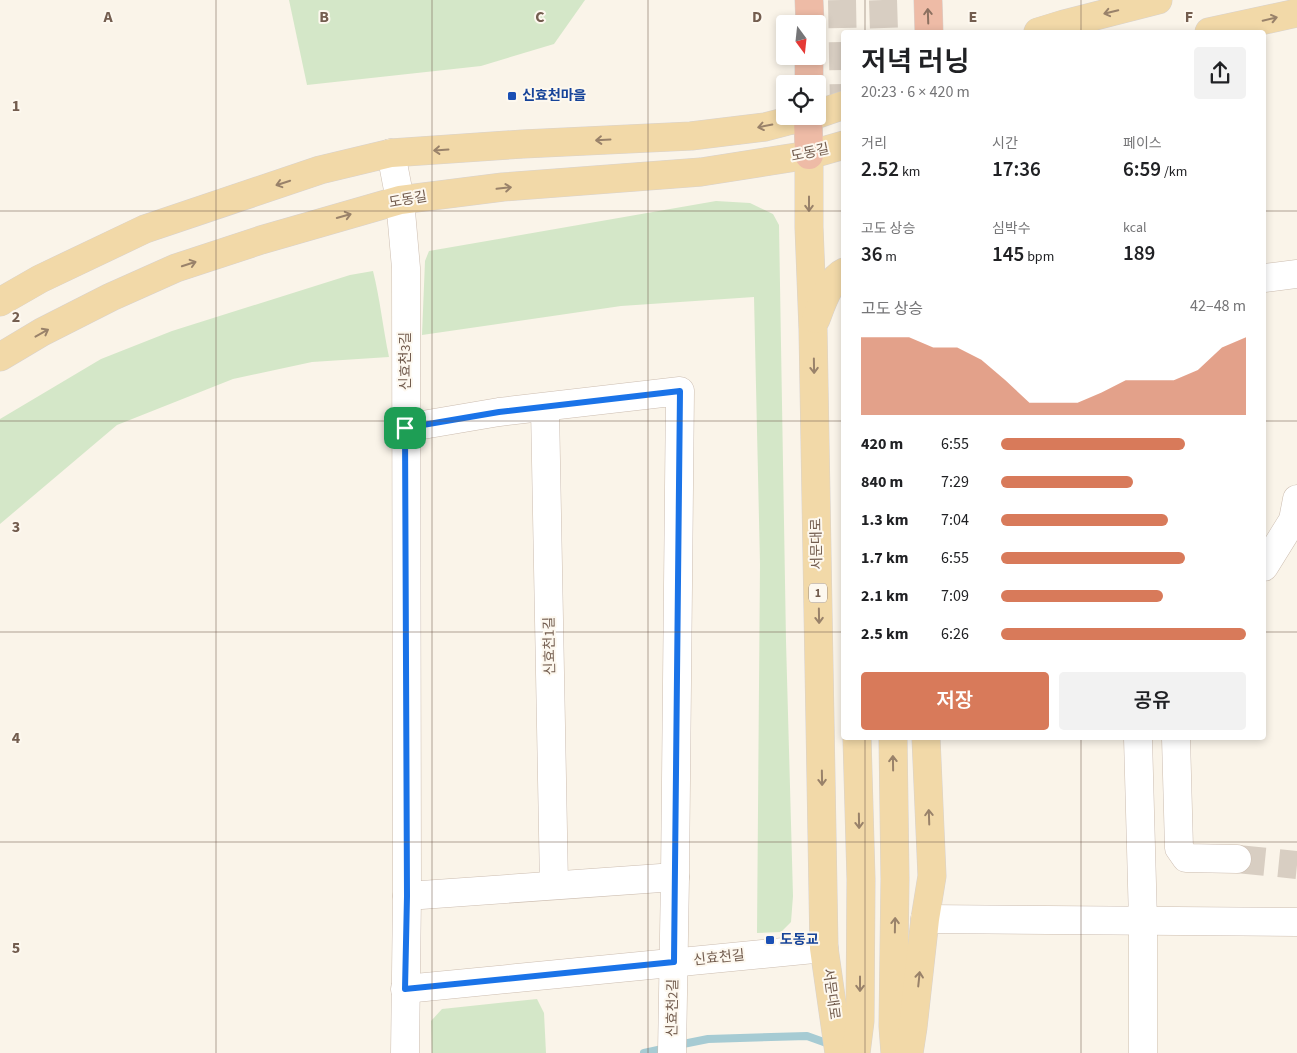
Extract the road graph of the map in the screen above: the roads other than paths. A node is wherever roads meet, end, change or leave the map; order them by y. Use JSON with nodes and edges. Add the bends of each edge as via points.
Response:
{"nodes":[{"id":1,"x":809,"y":0,"type":"edge"},
{"id":2,"x":928,"y":0,"type":"edge"},
{"id":3,"x":1158,"y":0,"type":"edge"},
{"id":4,"x":1297,"y":13,"type":"edge"},
{"id":5,"x":810,"y":15,"type":"edge"},
{"id":6,"x":928,"y":30,"type":"edge"},
{"id":7,"x":1044,"y":30,"type":"edge"},
{"id":8,"x":1218,"y":30,"type":"edge"},
{"id":9,"x":841,"y":106,"type":"edge"},
{"id":10,"x":826,"y":111,"type":"edge"},
{"id":11,"x":776,"y":124,"type":"edge"},
{"id":12,"x":811,"y":125,"type":"edge"},
{"id":13,"x":841,"y":146,"type":"edge"},
{"id":14,"x":392,"y":153,"type":"junction"},
{"id":15,"x":809,"y":155,"type":"junction"},
{"id":16,"x":400,"y":200,"type":"junction"},
{"id":17,"x":841,"y":274,"type":"edge"},
{"id":18,"x":1297,"y":274,"type":"edge"},
{"id":19,"x":1266,"y":278,"type":"edge"},
{"id":20,"x":0,"y":302,"type":"edge"},
{"id":21,"x":813,"y":328,"type":"junction"},
{"id":22,"x":0,"y":357,"type":"edge"},
{"id":23,"x":545,"y":408,"type":"junction"},
{"id":24,"x":405,"y":428,"type":"junction"},
{"id":25,"x":1297,"y":499,"type":"edge"},
{"id":26,"x":1266,"y":564,"type":"edge"},
{"id":27,"x":857,"y":740,"type":"edge"},
{"id":28,"x":892,"y":740,"type":"edge"},
{"id":29,"x":926,"y":740,"type":"edge"},
{"id":30,"x":1138,"y":740,"type":"edge"},
{"id":31,"x":1176,"y":740,"type":"edge"},
{"id":32,"x":1237,"y":860,"type":"tunnel mouth"},
{"id":33,"x":675,"y":877,"type":"junction"},
{"id":34,"x":554,"y":885,"type":"junction"},
{"id":35,"x":407,"y":896,"type":"junction"},
{"id":36,"x":925,"y":919,"type":"junction"},
{"id":37,"x":1143,"y":921,"type":"junction"},
{"id":38,"x":1297,"y":922,"type":"edge"},
{"id":39,"x":824,"y":948,"type":"junction"},
{"id":40,"x":674,"y":962,"type":"junction"},
{"id":41,"x":405,"y":989,"type":"junction"},
{"id":42,"x":845,"y":1035,"type":"edge"},
{"id":43,"x":905,"y":1036,"type":"edge"},
{"id":44,"x":405,"y":1053,"type":"edge"},
{"id":45,"x":672,"y":1053,"type":"edge"},
{"id":46,"x":856,"y":1053,"type":"edge"},
{"id":47,"x":895,"y":1053,"type":"edge"},
{"id":48,"x":1143,"y":1053,"type":"edge"}],
"edges":[{"from":1,"to":5,"type":"highway"},
{"from":6,"to":2,"type":"highway","one_way":true},
{"from":3,"to":7,"type":"main road","one_way":true},
{"from":8,"to":4,"type":"main road","one_way":true},
{"from":9,"to":10,"type":"main road"},
{"from":11,"to":14,"type":"main road","one_way":true,"via":[[690,136]]},
{"from":12,"to":15,"type":"highway","name":"서문대로","number":"1"},
{"from":13,"to":15,"type":"main road","name":"도동길"},
{"from":14,"to":16,"type":"street","name":"신효천3길"},
{"from":14,"to":20,"type":"main road","one_way":true,"via":[[320,170],[145,229],[40,279]]},
{"from":16,"to":15,"type":"main road","name":"도동길","one_way":true,"via":[[701,172]]},
{"from":15,"to":21,"type":"main road","name":"서문대로","number":"1","one_way":true},
{"from":22,"to":16,"type":"main road","name":"도동길","one_way":true,"via":[[111,297],[176,268]]},
{"from":16,"to":24,"type":"street","name":"신효천3길","via":[[406,268]]},
{"from":17,"to":21,"type":"main road","via":[[830,286]]},
{"from":18,"to":19,"type":"street"},
{"from":21,"to":39,"type":"main road","name":"서문대로","number":"1","one_way":true},
{"from":23,"to":24,"type":"street","via":[[499,412]]},
{"from":23,"to":33,"type":"street","via":[[680,391]]},
{"from":23,"to":34,"type":"street","name":"신효천1길"},
{"from":24,"to":35,"type":"street","name":"신효천3길"},
{"from":25,"to":26,"type":"street","via":[[1294,520]]},
{"from":27,"to":42,"type":"main road","name":"서문대로","one_way":true,"via":[[861,879]]},
{"from":43,"to":28,"type":"main road","one_way":true,"via":[[895,879]]},
{"from":36,"to":29,"type":"main road","one_way":true,"via":[[932,876]]},
{"from":30,"to":37,"type":"street"},
{"from":31,"to":32,"type":"street","via":[[1179,848],[1186,858]]},
{"from":33,"to":34,"type":"street"},
{"from":33,"to":40,"type":"street"},
{"from":34,"to":35,"type":"street"},
{"from":35,"to":41,"type":"street","name":"신효천3길"},
{"from":36,"to":37,"type":"street"},
{"from":43,"to":36,"type":"main road","one_way":true},
{"from":37,"to":38,"type":"street"},
{"from":37,"to":48,"type":"street"},
{"from":39,"to":40,"type":"street","name":"신효천길"},
{"from":39,"to":42,"type":"main road","name":"서문대로","number":"1"},
{"from":40,"to":41,"type":"street","name":"신효천길"},
{"from":40,"to":45,"type":"street","name":"신효천2길"},
{"from":41,"to":44,"type":"street"},
{"from":42,"to":46,"type":"main road"},
{"from":43,"to":47,"type":"main road"}]}
